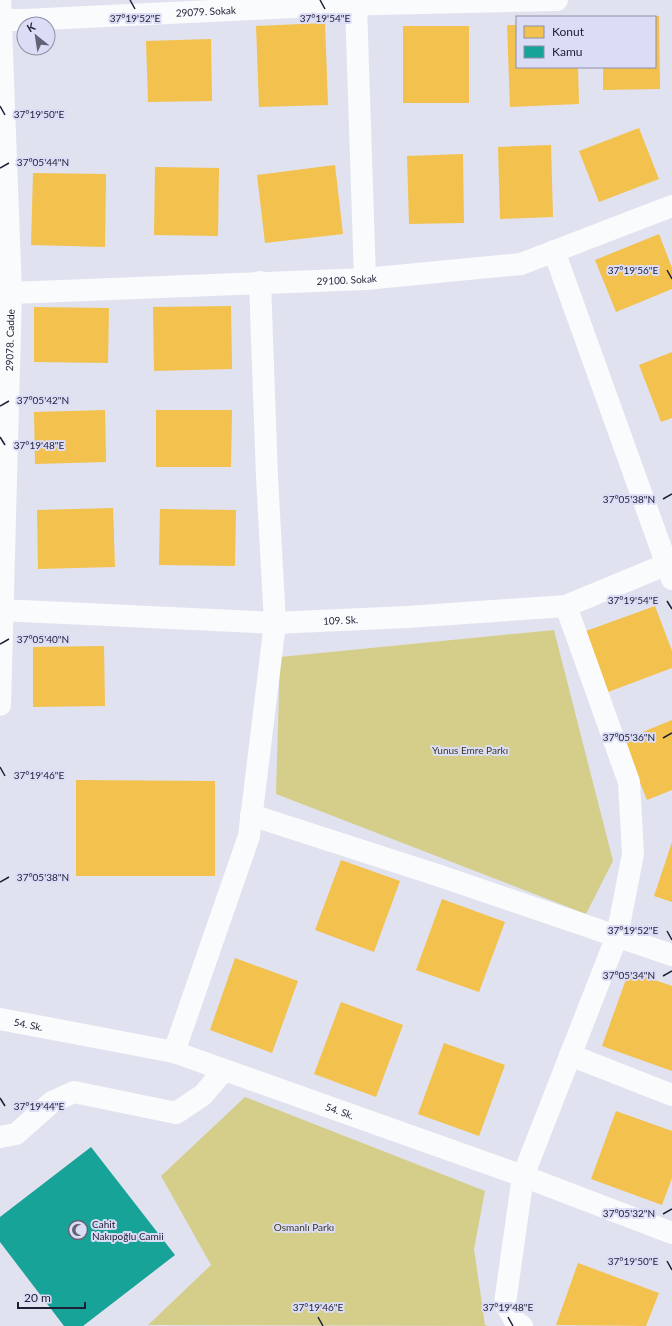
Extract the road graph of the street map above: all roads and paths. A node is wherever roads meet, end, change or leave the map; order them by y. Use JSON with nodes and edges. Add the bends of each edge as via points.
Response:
{"nodes":[{"id":1,"x":556,"y":0,"type":"edge"},
{"id":2,"x":356,"y":5,"type":"junction"},
{"id":3,"x":0,"y":13,"type":"edge"},
{"id":4,"x":672,"y":206,"type":"edge"},
{"id":5,"x":554,"y":251,"type":"junction"},
{"id":6,"x":365,"y":278,"type":"junction"},
{"id":7,"x":260,"y":282,"type":"junction"},
{"id":8,"x":11,"y":293,"type":"junction"},
{"id":9,"x":4,"y":465,"type":"edge"},
{"id":10,"x":670,"y":568,"type":"edge"},
{"id":11,"x":566,"y":606,"type":"junction"},
{"id":12,"x":2,"y":610,"type":"edge"},
{"id":13,"x":275,"y":623,"type":"junction"},
{"id":14,"x":0,"y":705,"type":"edge"},
{"id":15,"x":252,"y":815,"type":"junction"},
{"id":16,"x":617,"y":936,"type":"junction"},
{"id":17,"x":672,"y":955,"type":"edge"},
{"id":18,"x":0,"y":1019,"type":"edge"},
{"id":19,"x":174,"y":1052,"type":"junction"},
{"id":20,"x":570,"y":1055,"type":"junction"},
{"id":21,"x":224,"y":1070,"type":"junction"},
{"id":22,"x":672,"y":1095,"type":"edge"},
{"id":23,"x":0,"y":1137,"type":"edge"},
{"id":24,"x":522,"y":1176,"type":"junction"},
{"id":25,"x":672,"y":1233,"type":"edge"},
{"id":26,"x":522,"y":1326,"type":"edge"}],
"edges":[{"from":1,"to":2,"type":"street","name":"29079. Sokak"},
{"from":2,"to":3,"type":"street","name":"29079. Sokak","via":[[33,19]]},
{"from":2,"to":6,"type":"street"},
{"from":3,"to":8,"type":"street","name":"29078. Cadde"},
{"from":4,"to":5,"type":"street","name":"29100. Sokak"},
{"from":5,"to":6,"type":"street","name":"29100. Sokak","via":[[521,264]]},
{"from":5,"to":10,"type":"street"},
{"from":6,"to":7,"type":"street","name":"29100. Sokak"},
{"from":7,"to":8,"type":"street","name":"29100. Sokak"},
{"from":7,"to":13,"type":"street"},
{"from":8,"to":9,"type":"street","name":"29078. Cadde"},
{"from":9,"to":12,"type":"street","name":"29078. Cadde"},
{"from":10,"to":11,"type":"street","name":"109. Sk."},
{"from":11,"to":13,"type":"street","name":"109. Sk.","via":[[407,618]]},
{"from":11,"to":16,"type":"street","via":[[629,782],[633,854]]},
{"from":12,"to":13,"type":"street","name":"109. Sk."},
{"from":12,"to":14,"type":"street","name":"29078. Cadde"},
{"from":13,"to":15,"type":"street"},
{"from":15,"to":16,"type":"street"},
{"from":15,"to":19,"type":"street","via":[[249,836]]},
{"from":16,"to":17,"type":"street"},
{"from":16,"to":20,"type":"street"},
{"from":18,"to":19,"type":"street","name":"54. Sk."},
{"from":19,"to":21,"type":"street","name":"54. Sk."},
{"from":20,"to":22,"type":"street"},
{"from":20,"to":24,"type":"street"},
{"from":21,"to":23,"type":"street","via":[[203,1096],[176,1113],[74,1092],[52,1102],[16,1134]]},
{"from":21,"to":24,"type":"street","name":"54. Sk."},
{"from":24,"to":25,"type":"street","name":"54. Sk."},
{"from":24,"to":26,"type":"street","via":[[505,1303],[517,1324]]}]}
